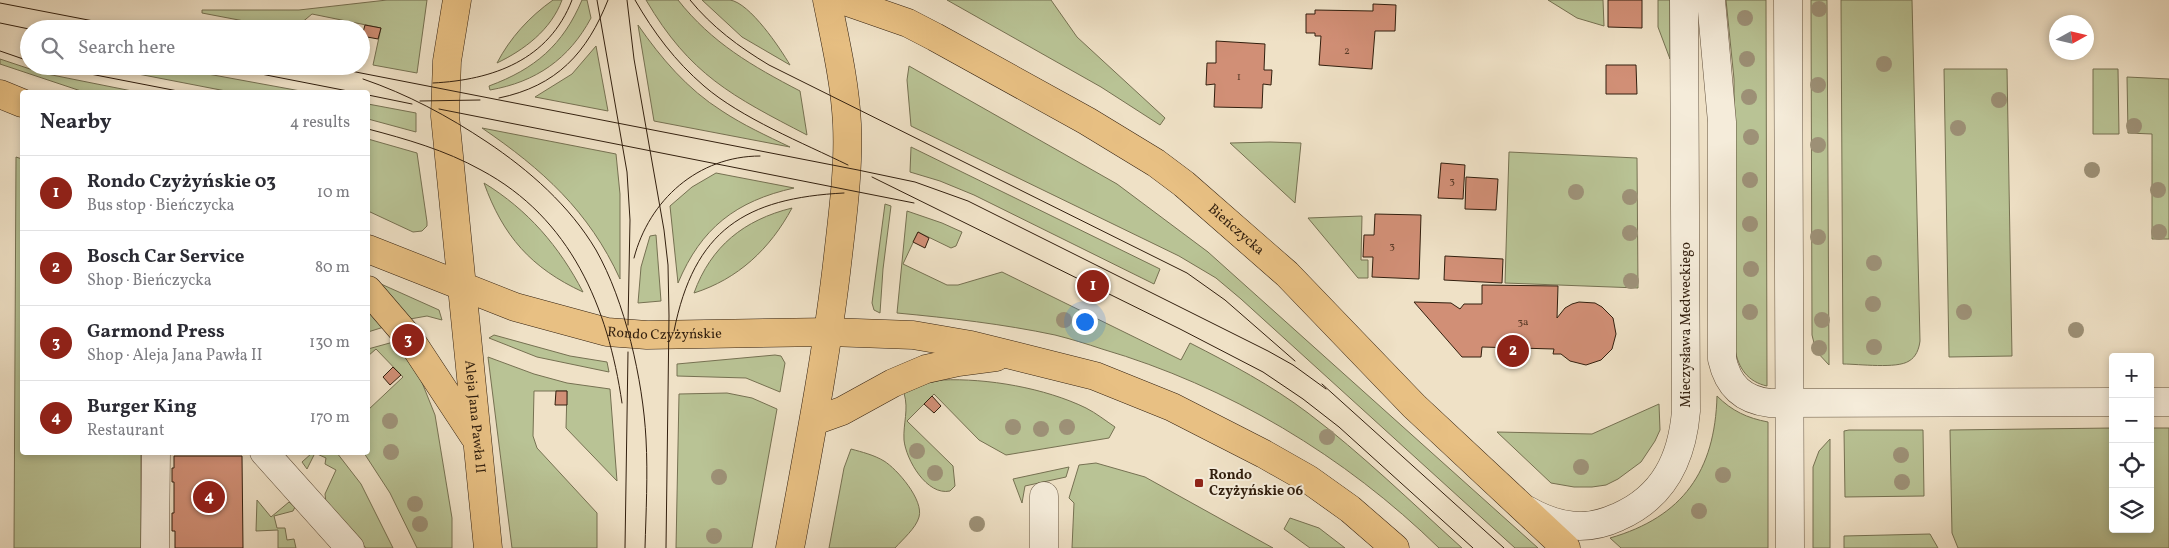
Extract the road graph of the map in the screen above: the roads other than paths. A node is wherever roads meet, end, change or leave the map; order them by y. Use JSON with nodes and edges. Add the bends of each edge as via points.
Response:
{"nodes":[{"id":1,"x":457,"y":0,"type":"edge"},
{"id":2,"x":827,"y":0,"type":"edge"},
{"id":3,"x":842,"y":0,"type":"edge"},
{"id":4,"x":1684,"y":0,"type":"edge"},
{"id":5,"x":1711,"y":0,"type":"edge"},
{"id":6,"x":1788,"y":0,"type":"edge"},
{"id":7,"x":906,"y":11,"type":"edge"},
{"id":8,"x":0,"y":94,"type":"edge"},
{"id":9,"x":20,"y":102,"type":"edge"},
{"id":10,"x":370,"y":251,"type":"edge"},
{"id":11,"x":461,"y":286,"type":"junction"},
{"id":12,"x":370,"y":292,"type":"edge"},
{"id":13,"x":829,"y":332,"type":"junction"},
{"id":14,"x":1022,"y":356,"type":"junction"},
{"id":15,"x":2109,"y":402,"type":"edge"},
{"id":16,"x":2154,"y":402,"type":"edge"},
{"id":17,"x":2169,"y":402,"type":"edge"},
{"id":18,"x":1790,"y":403,"type":"junction"},
{"id":19,"x":814,"y":421,"type":"junction"},
{"id":20,"x":476,"y":439,"type":"junction"},
{"id":21,"x":156,"y":455,"type":"edge"},
{"id":22,"x":267,"y":455,"type":"edge"},
{"id":23,"x":1044,"y":496,"type":"dead end"},
{"id":24,"x":1520,"y":506,"type":"junction"},
{"id":25,"x":155,"y":548,"type":"edge"},
{"id":26,"x":350,"y":548,"type":"edge"},
{"id":27,"x":488,"y":548,"type":"edge"},
{"id":28,"x":790,"y":548,"type":"edge"},
{"id":29,"x":1044,"y":548,"type":"edge"},
{"id":30,"x":1395,"y":548,"type":"edge"},
{"id":31,"x":1566,"y":548,"type":"edge"},
{"id":32,"x":1790,"y":548,"type":"edge"}],
"edges":[{"from":1,"to":11,"type":"main road","via":[[447,61],[445,110]]},
{"from":2,"to":13,"type":"main road","via":[[836,44],[847,143],[843,217]]},
{"from":3,"to":7,"type":"main road","name":"Bieńczycka"},
{"from":4,"to":24,"type":"street","name":"Mieczysława Medweckiego","via":[[1686,410],[1681,443],[1665,480],[1653,495],[1628,513],[1603,524],[1572,527],[1540,518]]},
{"from":5,"to":18,"type":"street","via":[[1722,122],[1722,359],[1727,377],[1745,396],[1759,402]]},
{"from":6,"to":18,"type":"street"},
{"from":7,"to":24,"type":"main road","name":"Bieńczycka","via":[[1156,163],[1189,188],[1287,274],[1414,406]]},
{"from":8,"to":9,"type":"main road"},
{"from":10,"to":11,"type":"main road","name":"Rondo Czyżyńskie"},
{"from":11,"to":13,"type":"main road","name":"Rondo Czyżyńskie","via":[[531,312],[607,332],[647,335]]},
{"from":11,"to":20,"type":"main road","name":"Aleja Jana Pawła II"},
{"from":12,"to":20,"type":"main road","via":[[410,339]]},
{"from":13,"to":14,"type":"main road","via":[[913,335]]},
{"from":13,"to":19,"type":"main road"},
{"from":14,"to":19,"type":"main road","via":[[976,359],[926,369],[842,411]]},
{"from":14,"to":30,"type":"main road","via":[[1095,376],[1239,441],[1315,484]]},
{"from":15,"to":18,"type":"street"},
{"from":16,"to":17,"type":"street"},
{"from":18,"to":32,"type":"street"},
{"from":19,"to":28,"type":"main road"},
{"from":20,"to":27,"type":"main road","name":"Aleja Jana Pawła II"},
{"from":21,"to":25,"type":"street"},
{"from":22,"to":26,"type":"street"},
{"from":23,"to":29,"type":"street"},
{"from":24,"to":31,"type":"main road","name":"Bieńczycka"}]}
